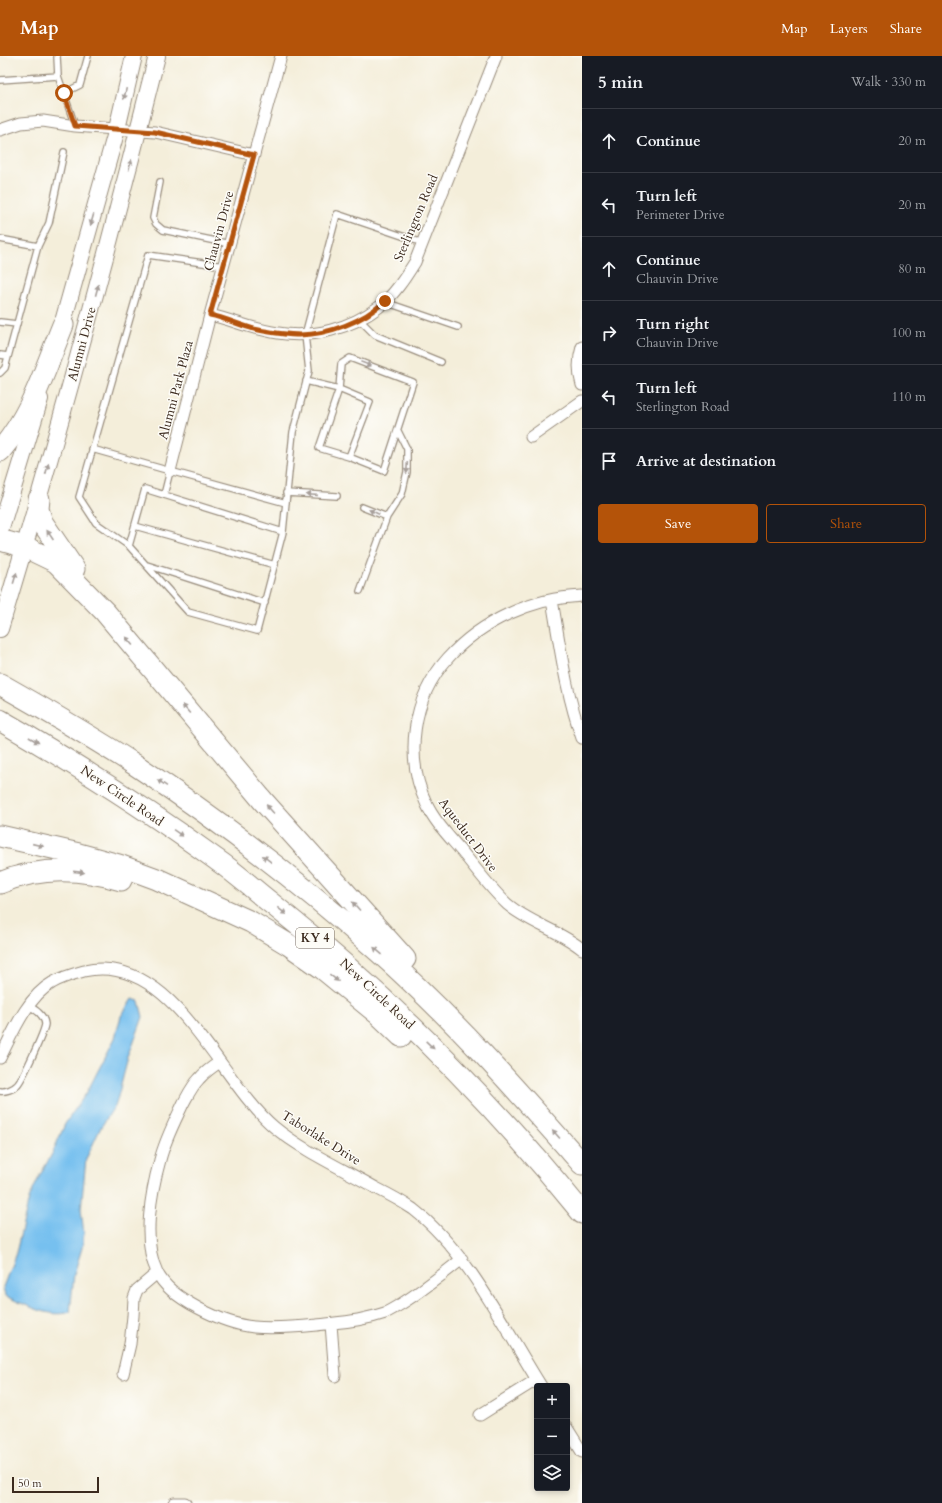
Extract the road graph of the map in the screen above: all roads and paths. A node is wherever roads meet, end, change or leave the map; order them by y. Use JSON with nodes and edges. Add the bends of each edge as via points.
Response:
{"nodes":[{"id":1,"x":57,"y":56,"type":"edge"},
{"id":2,"x":88,"y":56,"type":"edge"},
{"id":3,"x":134,"y":56,"type":"edge"},
{"id":4,"x":157,"y":56,"type":"edge"},
{"id":5,"x":281,"y":56,"type":"edge"},
{"id":6,"x":496,"y":56,"type":"edge"},
{"id":7,"x":58,"y":76,"type":"junction"},
{"id":8,"x":0,"y":80,"type":"edge"},
{"id":9,"x":64,"y":93,"type":"junction"},
{"id":10,"x":75,"y":126,"type":"junction"},
{"id":11,"x":117,"y":129,"type":"junction"},
{"id":12,"x":0,"y":130,"type":"edge"},
{"id":13,"x":139,"y":131,"type":"junction"},
{"id":14,"x":64,"y":152,"type":"dead end"},
{"id":15,"x":254,"y":155,"type":"junction"},
{"id":16,"x":160,"y":182,"type":"dead end"},
{"id":17,"x":0,"y":238,"type":"edge"},
{"id":18,"x":423,"y":243,"type":"junction"},
{"id":19,"x":230,"y":244,"type":"junction"},
{"id":20,"x":38,"y":246,"type":"junction"},
{"id":21,"x":224,"y":266,"type":"junction"},
{"id":22,"x":385,"y":301,"type":"junction"},
{"id":23,"x":210,"y":315,"type":"junction"},
{"id":24,"x":359,"y":319,"type":"junction"},
{"id":25,"x":0,"y":322,"type":"edge"},
{"id":26,"x":16,"y":324,"type":"junction"},
{"id":27,"x":63,"y":325,"type":"junction"},
{"id":28,"x":458,"y":327,"type":"dead end"},
{"id":29,"x":305,"y":335,"type":"junction"},
{"id":30,"x":582,"y":347,"type":"edge"},
{"id":31,"x":0,"y":355,"type":"edge"},
{"id":32,"x":8,"y":356,"type":"junction"},
{"id":33,"x":441,"y":362,"type":"dead end"},
{"id":34,"x":0,"y":373,"type":"edge"},
{"id":35,"x":306,"y":382,"type":"junction"},
{"id":36,"x":582,"y":385,"type":"edge"},
{"id":37,"x":339,"y":389,"type":"junction"},
{"id":38,"x":582,"y":401,"type":"edge"},
{"id":39,"x":398,"y":431,"type":"junction"},
{"id":40,"x":531,"y":437,"type":"dead end"},
{"id":41,"x":92,"y":449,"type":"junction"},
{"id":42,"x":0,"y":451,"type":"edge"},
{"id":43,"x":349,"y":458,"type":"junction"},
{"id":44,"x":170,"y":471,"type":"junction"},
{"id":45,"x":286,"y":493,"type":"junction"},
{"id":46,"x":164,"y":495,"type":"junction"},
{"id":47,"x":337,"y":496,"type":"dead end"},
{"id":48,"x":39,"y":499,"type":"junction"},
{"id":49,"x":286,"y":503,"type":"junction"},
{"id":50,"x":362,"y":507,"type":"dead end"},
{"id":51,"x":386,"y":517,"type":"junction"},
{"id":52,"x":135,"y":526,"type":"junction"},
{"id":53,"x":0,"y":531,"type":"edge"},
{"id":54,"x":283,"y":532,"type":"junction"},
{"id":55,"x":0,"y":540,"type":"edge"},
{"id":56,"x":129,"y":546,"type":"junction"},
{"id":57,"x":25,"y":547,"type":"junction"},
{"id":58,"x":146,"y":565,"type":"junction"},
{"id":59,"x":275,"y":565,"type":"junction"},
{"id":60,"x":360,"y":591,"type":"dead end"},
{"id":61,"x":582,"y":596,"type":"edge"},
{"id":62,"x":552,"y":600,"type":"junction"},
{"id":63,"x":265,"y":603,"type":"junction"},
{"id":64,"x":105,"y":612,"type":"junction"},
{"id":65,"x":0,"y":629,"type":"edge"},
{"id":66,"x":0,"y":684,"type":"edge"},
{"id":67,"x":0,"y":720,"type":"edge"},
{"id":68,"x":582,"y":738,"type":"edge"},
{"id":69,"x":0,"y":836,"type":"edge"},
{"id":70,"x":0,"y":883,"type":"edge"},
{"id":71,"x":582,"y":949,"type":"edge"},
{"id":72,"x":303,"y":954,"type":"junction"},
{"id":73,"x":29,"y":1006,"type":"junction"},
{"id":74,"x":0,"y":1058,"type":"edge"},
{"id":75,"x":220,"y":1062,"type":"junction"},
{"id":76,"x":511,"y":1083,"type":"junction"},
{"id":77,"x":0,"y":1091,"type":"edge"},
{"id":78,"x":582,"y":1164,"type":"edge"},
{"id":79,"x":582,"y":1213,"type":"edge"},
{"id":80,"x":582,"y":1226,"type":"edge"},
{"id":81,"x":462,"y":1259,"type":"junction"},
{"id":82,"x":157,"y":1273,"type":"junction"},
{"id":83,"x":331,"y":1324,"type":"junction"},
{"id":84,"x":123,"y":1374,"type":"dead end"},
{"id":85,"x":336,"y":1376,"type":"dead end"},
{"id":86,"x":538,"y":1383,"type":"edge"},
{"id":87,"x":534,"y":1385,"type":"edge"},
{"id":88,"x":480,"y":1415,"type":"dead end"},
{"id":89,"x":570,"y":1433,"type":"edge"},
{"id":90,"x":582,"y":1452,"type":"edge"},
{"id":91,"x":174,"y":1503,"type":"edge"},
{"id":92,"x":185,"y":1503,"type":"edge"}],
"edges":[{"from":1,"to":7,"type":"lane"},
{"from":2,"to":9,"type":"lane","via":[[80,85]]},
{"from":3,"to":11,"type":"main road","name":"Alumni Drive","one_way":true},
{"from":4,"to":13,"type":"main road","name":"Alumni Drive"},
{"from":5,"to":15,"type":"street","name":"Chauvin Drive"},
{"from":6,"to":18,"type":"street","name":"Sterlington Road"},
{"from":7,"to":8,"type":"lane"},
{"from":7,"to":9,"type":"lane"},
{"from":9,"to":10,"type":"lane"},
{"from":10,"to":11,"type":"street"},
{"from":10,"to":12,"type":"street","via":[[43,121],[21,123]]},
{"from":11,"to":13,"type":"street"},
{"from":11,"to":27,"type":"main road","name":"Alumni Drive","one_way":true},
{"from":13,"to":15,"type":"street","via":[[155,132]]},
{"from":48,"to":13,"type":"main road","name":"Alumni Drive","one_way":true},
{"from":14,"to":20,"type":"lane","via":[[49,223]]},
{"from":15,"to":19,"type":"street","name":"Chauvin Drive"},
{"from":16,"to":19,"type":"lane","via":[[153,218],[156,224],[163,230]]},
{"from":17,"to":20,"type":"lane"},
{"from":18,"to":22,"type":"street","name":"Sterlington Road","via":[[405,279]]},
{"from":18,"to":29,"type":"lane","via":[[338,214]]},
{"from":19,"to":21,"type":"street","name":"Chauvin Drive"},
{"from":20,"to":26,"type":"lane"},
{"from":21,"to":23,"type":"street","name":"Chauvin Drive"},
{"from":21,"to":41,"type":"lane","via":[[148,255]]},
{"from":22,"to":24,"type":"street","name":"Sterlington Road"},
{"from":22,"to":28,"type":"lane"},
{"from":23,"to":29,"type":"street","name":"Sterlington Road","via":[[279,334]]},
{"from":23,"to":44,"type":"street","name":"Alumni Park Plaza"},
{"from":24,"to":29,"type":"street","name":"Sterlington Road","via":[[320,333]]},
{"from":24,"to":33,"type":"lane","via":[[375,336]]},
{"from":25,"to":26,"type":"lane"},
{"from":26,"to":32,"type":"lane"},
{"from":27,"to":42,"type":"highway","via":[[26,414]]},
{"from":27,"to":53,"type":"main road","name":"Alumni Drive"},
{"from":29,"to":35,"type":"lane","via":[[309,371]]},
{"from":30,"to":36,"type":"street","via":[[579,372]]},
{"from":31,"to":32,"type":"lane"},
{"from":32,"to":34,"type":"lane"},
{"from":35,"to":37,"type":"lane"},
{"from":35,"to":45,"type":"lane","via":[[293,432]]},
{"from":37,"to":39,"type":"lane","one_way":true,"via":[[341,364],[350,358],[413,382]]},
{"from":37,"to":43,"type":"lane","via":[[370,402]]},
{"from":37,"to":43,"type":"lane","via":[[319,448]]},
{"from":38,"to":40,"type":"street"},
{"from":39,"to":43,"type":"lane","via":[[384,471]]},
{"from":39,"to":51,"type":"lane","one_way":true,"via":[[407,449],[407,472],[402,494]]},
{"from":41,"to":44,"type":"lane"},
{"from":41,"to":56,"type":"lane","via":[[79,497],[96,523]]},
{"from":44,"to":46,"type":"lane"},
{"from":44,"to":49,"type":"lane"},
{"from":47,"to":45,"type":"lane","one_way":true},
{"from":45,"to":49,"type":"lane"},
{"from":46,"to":52,"type":"lane","via":[[146,489]]},
{"from":46,"to":54,"type":"lane"},
{"from":48,"to":57,"type":"main road","name":"Alumni Drive"},
{"from":64,"to":48,"type":"highway","one_way":true,"via":[[47,531],[39,515]]},
{"from":49,"to":54,"type":"lane"},
{"from":51,"to":50,"type":"lane","one_way":true},
{"from":51,"to":60,"type":"lane"},
{"from":52,"to":56,"type":"lane"},
{"from":52,"to":59,"type":"lane"},
{"from":54,"to":59,"type":"lane"},
{"from":55,"to":57,"type":"highway"},
{"from":56,"to":58,"type":"lane"},
{"from":57,"to":64,"type":"highway","via":[[56,562]]},
{"from":65,"to":57,"type":"main road","name":"Alumni Drive","one_way":true},
{"from":58,"to":63,"type":"lane"},
{"from":58,"to":63,"type":"lane","via":[[188,612],[257,631]]},
{"from":59,"to":63,"type":"lane"},
{"from":61,"to":62,"type":"street","name":"Aqueduct Drive"},
{"from":62,"to":68,"type":"street","via":[[567,685]]},
{"from":62,"to":71,"type":"street","name":"Aqueduct Drive","via":[[508,614],[489,624],[455,650],[440,667],[421,702],[416,723],[414,756],[416,772],[427,806],[491,887],[520,913]]},
{"from":76,"to":64,"type":"highway","one_way":true,"via":[[480,1043],[264,802]]},
{"from":76,"to":66,"type":"highway","number":"KY 4","one_way":true,"via":[[409,980],[285,872],[143,770]]},
{"from":67,"to":79,"type":"highway","name":"New Circle Road","number":"KY 4","one_way":true,"via":[[101,780],[218,861],[341,960],[475,1090]]},
{"from":69,"to":72,"type":"highway","one_way":true,"via":[[119,865],[157,879],[251,922]]},
{"from":70,"to":72,"type":"highway","one_way":true,"via":[[21,876],[58,871],[110,876],[208,911]]},
{"from":72,"to":80,"type":"highway","one_way":true,"via":[[377,1013],[399,1034],[480,1114]]},
{"from":73,"to":74,"type":"street","name":"Taborlake Drive"},
{"from":73,"to":75,"type":"street","name":"Taborlake Drive","via":[[51,983],[75,974],[98,969],[125,973],[159,991],[180,1012]]},
{"from":73,"to":77,"type":"lane","via":[[39,1011],[45,1024],[42,1035],[17,1086],[4,1092]]},
{"from":75,"to":81,"type":"street","name":"Taborlake Drive","via":[[248,1100],[272,1126],[304,1148],[412,1209]]},
{"from":75,"to":82,"type":"street","via":[[206,1071],[192,1088],[162,1149],[148,1234]]},
{"from":78,"to":76,"type":"highway","number":"KY 4","one_way":true},
{"from":81,"to":83,"type":"street","via":[[387,1312],[350,1322]]},
{"from":81,"to":86,"type":"street","name":"Taborlake Drive"},
{"from":82,"to":83,"type":"street","via":[[183,1299],[196,1307],[230,1320],[252,1326],[275,1328]]},
{"from":82,"to":84,"type":"street","via":[[137,1290],[134,1298],[130,1344]]},
{"from":83,"to":85,"type":"street"},
{"from":87,"to":88,"type":"street"},
{"from":89,"to":90,"type":"street"},
{"from":91,"to":92,"type":"street"}]}
